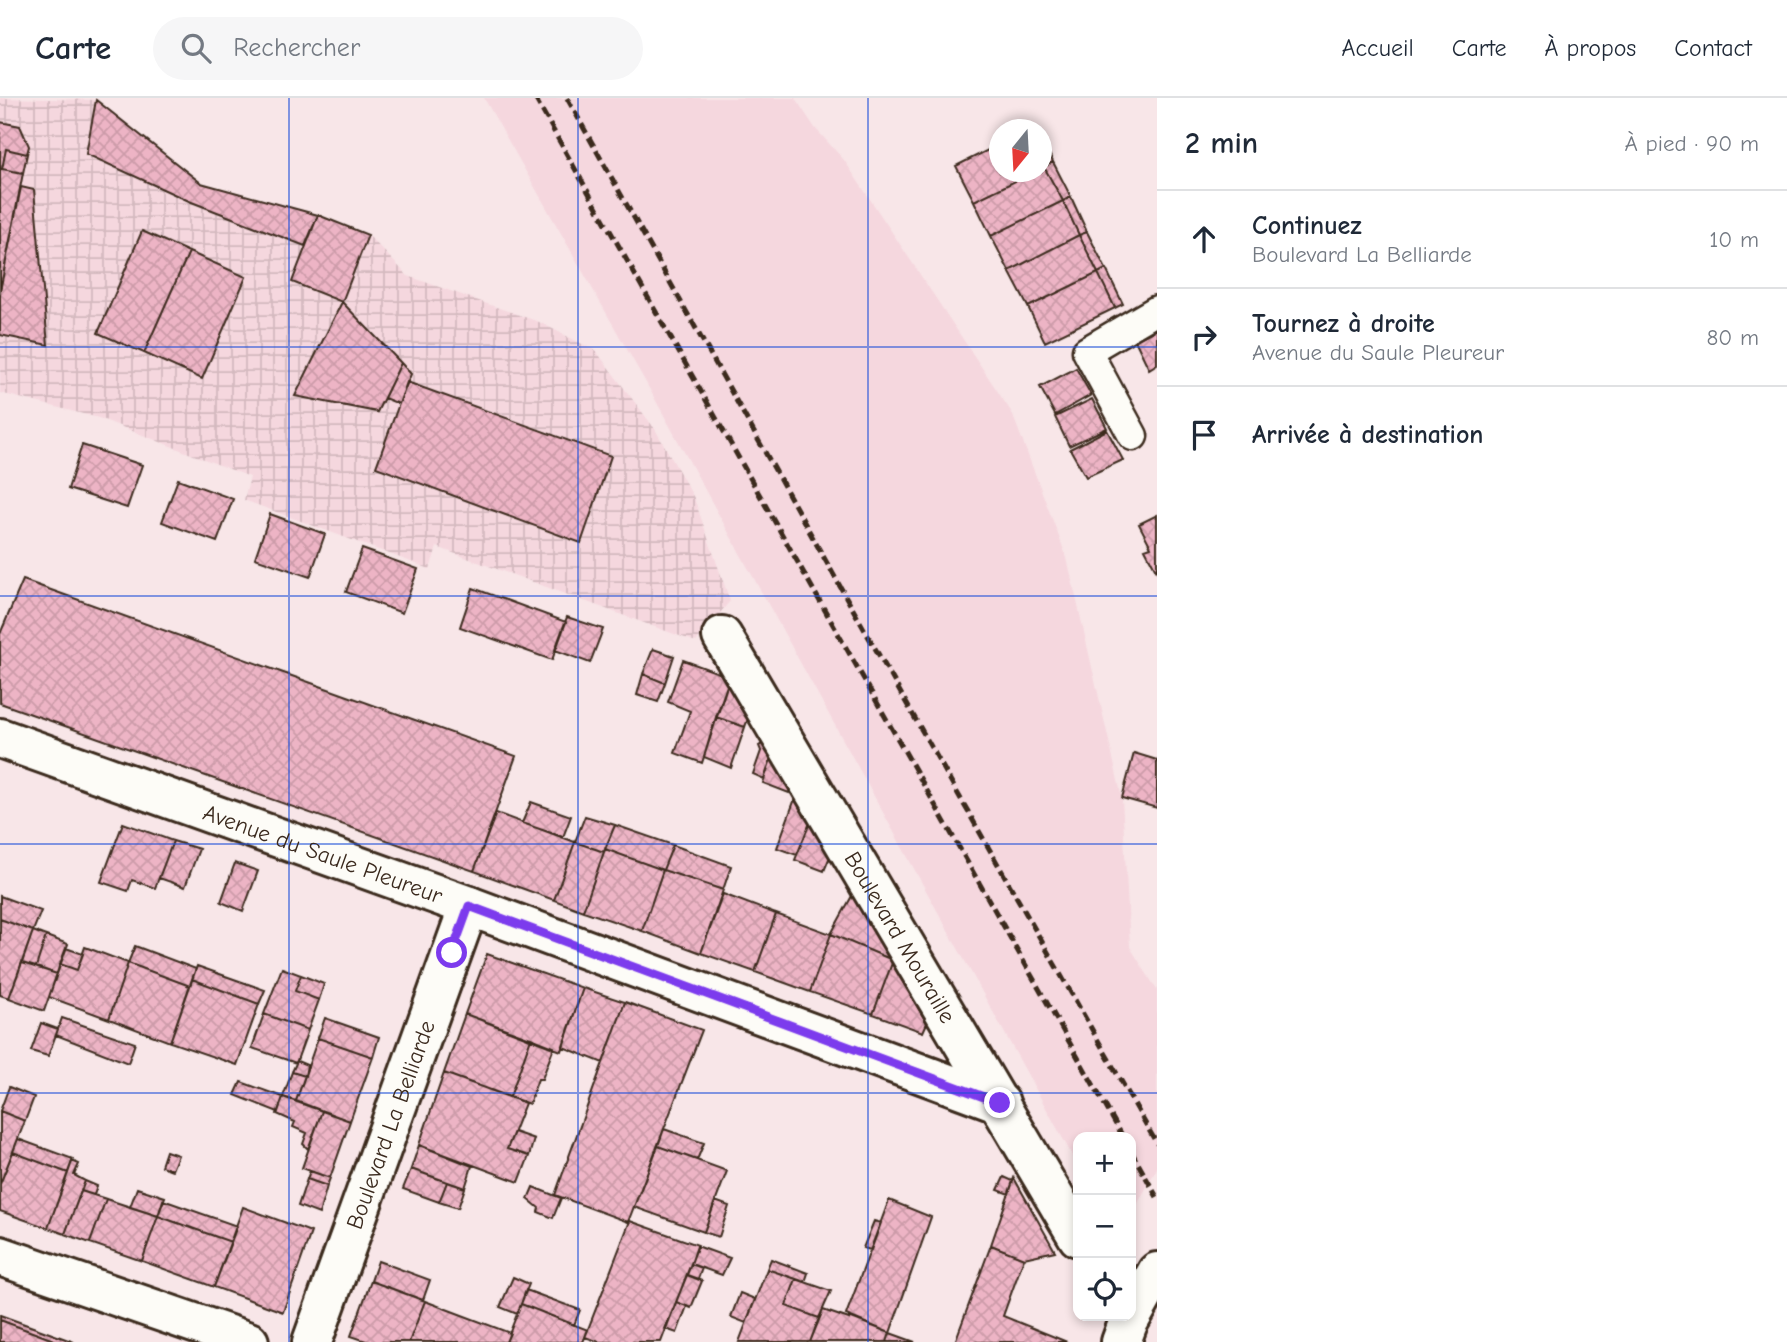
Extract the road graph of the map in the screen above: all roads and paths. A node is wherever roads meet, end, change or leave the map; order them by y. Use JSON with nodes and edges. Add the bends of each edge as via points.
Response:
{"nodes":[{"id":1,"x":1157,"y":310,"type":"edge"},
{"id":2,"x":1133,"y":436,"type":"dead end"},
{"id":3,"x":722,"y":636,"type":"dead end"},
{"id":4,"x":0,"y":738,"type":"edge"},
{"id":5,"x":469,"y":906,"type":"junction"},
{"id":6,"x":1000,"y":1103,"type":"junction"},
{"id":7,"x":1073,"y":1228,"type":"edge"},
{"id":8,"x":0,"y":1256,"type":"edge"},
{"id":9,"x":1157,"y":1272,"type":"edge"},
{"id":10,"x":1124,"y":1327,"type":"edge"},
{"id":11,"x":249,"y":1342,"type":"edge"},
{"id":12,"x":312,"y":1342,"type":"edge"}],
"edges":[{"from":1,"to":2,"type":"lane","via":[[1087,351]]},
{"from":3,"to":6,"type":"street","name":"Boulevard Mouraille"},
{"from":4,"to":5,"type":"street","name":"Avenue du Saule Pleureur"},
{"from":5,"to":6,"type":"street","name":"Avenue du Saule Pleureur"},
{"from":5,"to":12,"type":"street","name":"Boulevard La Belliarde"},
{"from":6,"to":7,"type":"street","name":"Boulevard Mouraille"},
{"from":8,"to":11,"type":"street"},
{"from":9,"to":10,"type":"street"}]}
